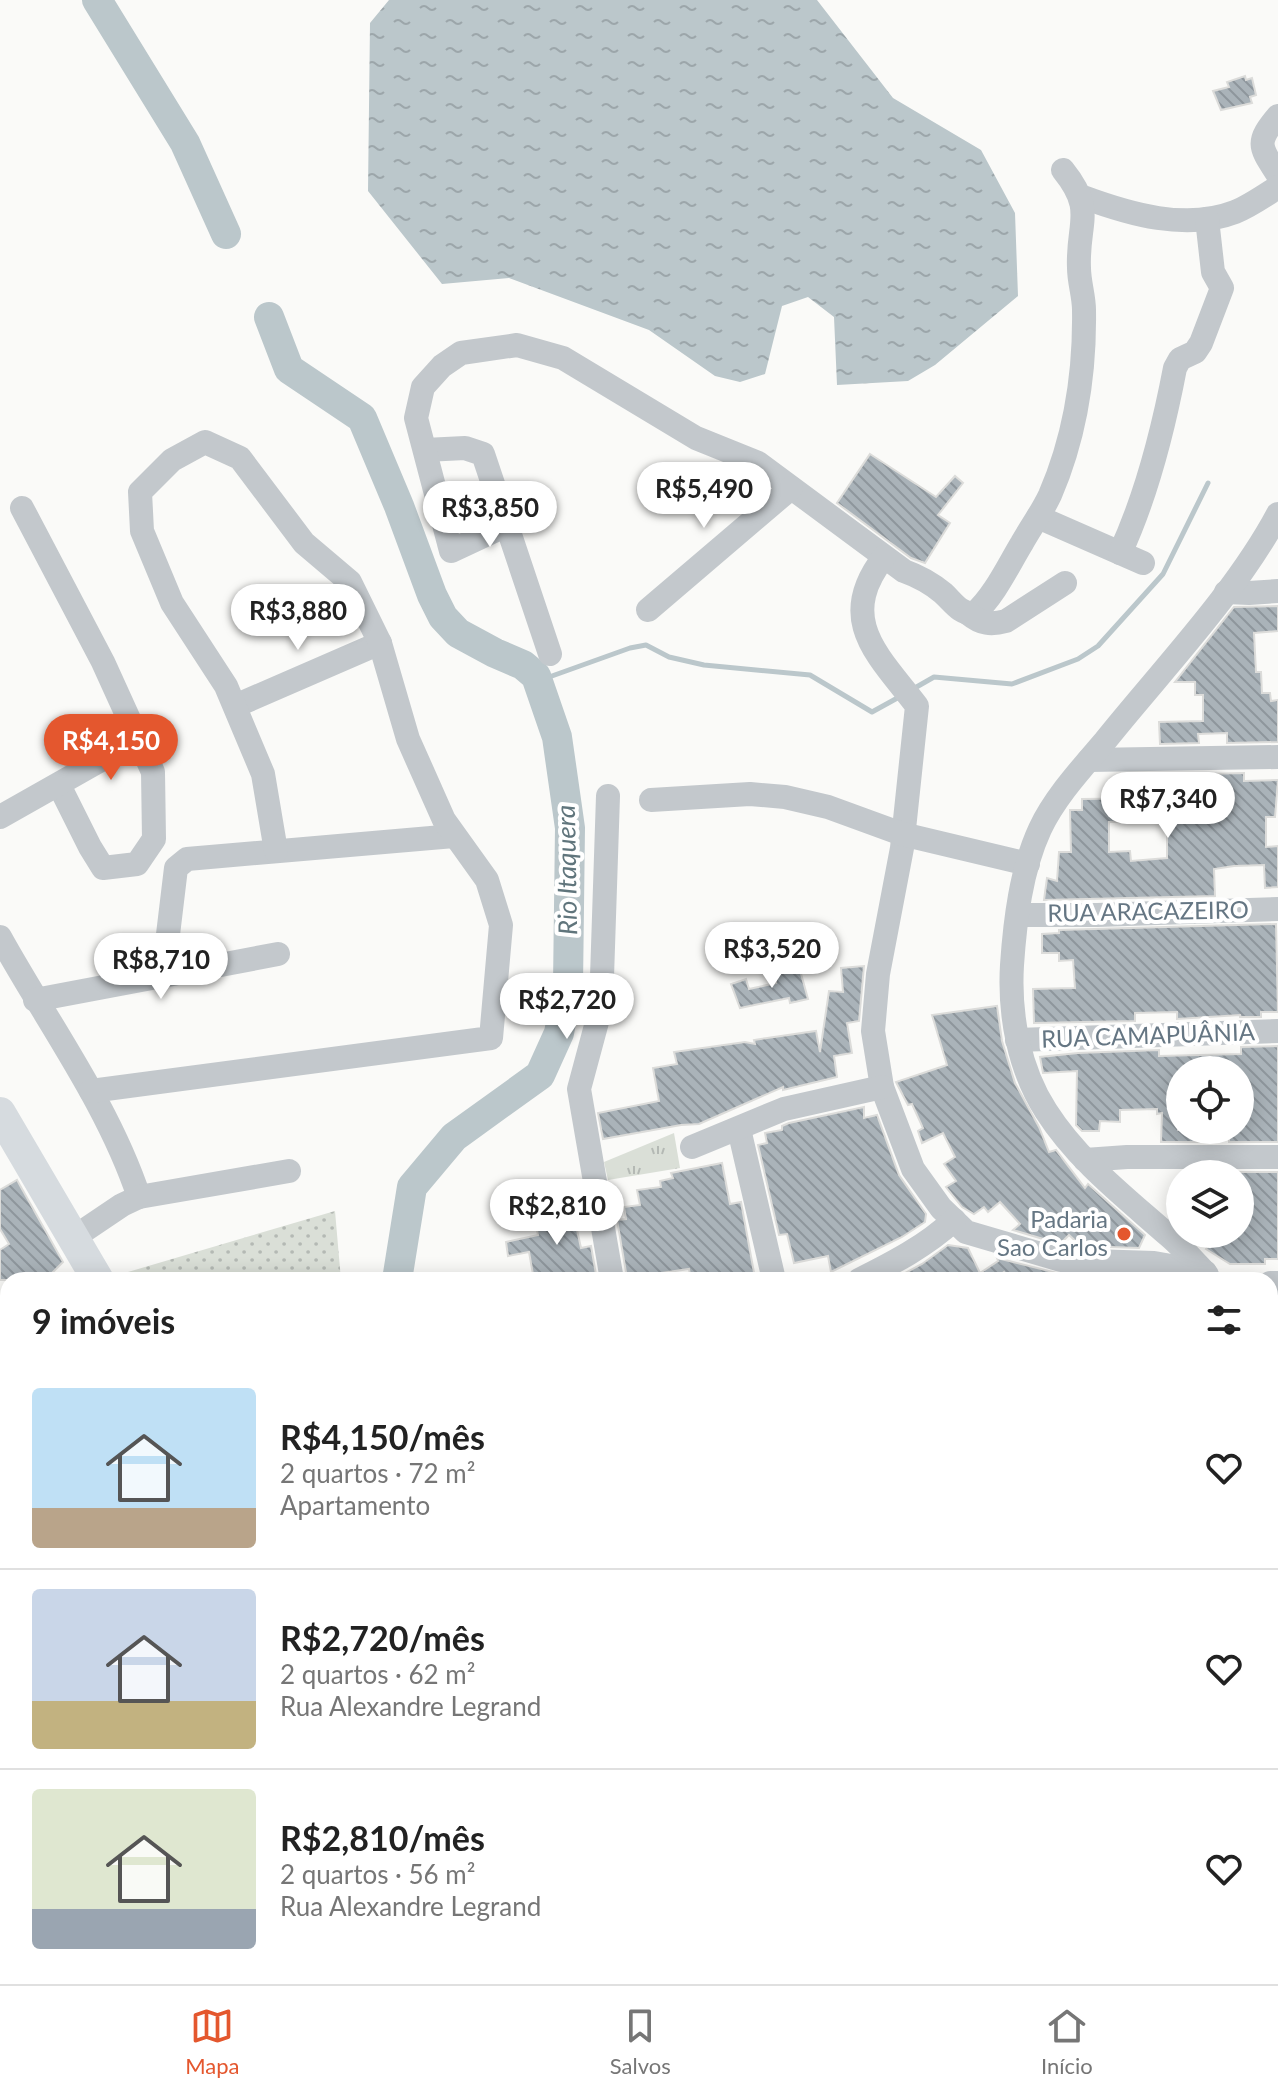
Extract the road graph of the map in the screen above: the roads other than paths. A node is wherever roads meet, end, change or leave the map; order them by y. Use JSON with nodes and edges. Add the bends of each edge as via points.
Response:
{"nodes":[{"id":1,"x":1278,"y":116,"type":"edge"},
{"id":2,"x":1063,"y":170,"type":"dead end"},
{"id":3,"x":1278,"y":175,"type":"edge"},
{"id":4,"x":1278,"y":187,"type":"edge"},
{"id":5,"x":1083,"y":197,"type":"junction"},
{"id":6,"x":1207,"y":219,"type":"junction"},
{"id":7,"x":425,"y":450,"type":"junction"},
{"id":8,"x":791,"y":488,"type":"junction"},
{"id":9,"x":22,"y":508,"type":"dead end"},
{"id":10,"x":1278,"y":514,"type":"edge"},
{"id":11,"x":1038,"y":517,"type":"junction"},
{"id":12,"x":507,"y":525,"type":"junction"},
{"id":13,"x":884,"y":557,"type":"junction"},
{"id":14,"x":1065,"y":583,"type":"dead end"},
{"id":15,"x":1278,"y":591,"type":"edge"},
{"id":16,"x":1226,"y":592,"type":"junction"},
{"id":17,"x":648,"y":610,"type":"dead end"},
{"id":18,"x":969,"y":614,"type":"junction"},
{"id":19,"x":380,"y":643,"type":"junction"},
{"id":20,"x":550,"y":654,"type":"dead end"},
{"id":21,"x":235,"y":706,"type":"junction"},
{"id":22,"x":138,"y":739,"type":"junction"},
{"id":23,"x":1278,"y":757,"type":"edge"},
{"id":24,"x":1089,"y":760,"type":"junction"},
{"id":25,"x":59,"y":785,"type":"junction"},
{"id":26,"x":608,"y":796,"type":"dead end"},
{"id":27,"x":651,"y":800,"type":"dead end"},
{"id":28,"x":0,"y":817,"type":"edge"},
{"id":29,"x":902,"y":834,"type":"junction"},
{"id":30,"x":454,"y":836,"type":"junction"},
{"id":31,"x":276,"y":851,"type":"junction"},
{"id":32,"x":1028,"y":864,"type":"junction"},
{"id":33,"x":1278,"y":909,"type":"edge"},
{"id":34,"x":1018,"y":915,"type":"junction"},
{"id":35,"x":0,"y":937,"type":"edge"},
{"id":36,"x":278,"y":954,"type":"dead end"},
{"id":37,"x":163,"y":976,"type":"junction"},
{"id":38,"x":35,"y":1000,"type":"junction"},
{"id":39,"x":1278,"y":1031,"type":"edge"},
{"id":40,"x":1017,"y":1040,"type":"junction"},
{"id":41,"x":882,"y":1087,"type":"junction"},
{"id":42,"x":91,"y":1091,"type":"junction"},
{"id":43,"x":0,"y":1113,"type":"edge"},
{"id":44,"x":739,"y":1129,"type":"junction"},
{"id":45,"x":692,"y":1147,"type":"dead end"},
{"id":46,"x":1278,"y":1157,"type":"edge"},
{"id":47,"x":1085,"y":1160,"type":"junction"},
{"id":48,"x":289,"y":1171,"type":"dead end"},
{"id":49,"x":139,"y":1197,"type":"junction"},
{"id":50,"x":954,"y":1220,"type":"junction"},
{"id":51,"x":73,"y":1238,"type":"junction"},
{"id":52,"x":1089,"y":1271,"type":"edge"},
{"id":53,"x":93,"y":1272,"type":"edge"},
{"id":54,"x":611,"y":1272,"type":"edge"},
{"id":55,"x":772,"y":1272,"type":"edge"},
{"id":56,"x":874,"y":1272,"type":"edge"},
{"id":57,"x":1192,"y":1272,"type":"edge"},
{"id":58,"x":1205,"y":1272,"type":"edge"}],
"edges":[{"from":1,"to":3,"type":"street","via":[[1262,137],[1262,148]]},
{"from":2,"to":5,"type":"street"},
{"from":4,"to":6,"type":"street","via":[[1235,212]]},
{"from":5,"to":6,"type":"street","via":[[1133,214]]},
{"from":5,"to":11,"type":"street","via":[[1080,392],[1051,494]]},
{"from":6,"to":11,"type":"street","via":[[1213,272],[1222,288],[1201,343],[1178,362],[1132,527],[1132,558]]},
{"from":7,"to":8,"type":"street","via":[[416,418],[423,387],[461,353],[517,345],[563,358],[696,438],[758,463]]},
{"from":7,"to":12,"type":"street","via":[[465,448],[483,454]]},
{"from":7,"to":12,"type":"street","via":[[451,551]]},
{"from":8,"to":13,"type":"street"},
{"from":8,"to":17,"type":"street"},
{"from":9,"to":22,"type":"street"},
{"from":10,"to":16,"type":"street"},
{"from":11,"to":18,"type":"street","via":[[992,593]]},
{"from":12,"to":20,"type":"street"},
{"from":13,"to":18,"type":"street"},
{"from":13,"to":29,"type":"street","via":[[867,585],[863,627],[872,648],[917,706]]},
{"from":14,"to":18,"type":"street","via":[[997,624],[981,623]]},
{"from":15,"to":16,"type":"street"},
{"from":16,"to":24,"type":"street"},
{"from":19,"to":21,"type":"street"},
{"from":19,"to":21,"type":"street","via":[[350,582],[304,543],[240,458],[205,442],[172,460],[140,492],[142,531],[172,603]]},
{"from":19,"to":30,"type":"street","via":[[408,739]]},
{"from":21,"to":31,"type":"street","via":[[263,774]]},
{"from":22,"to":25,"type":"street"},
{"from":22,"to":25,"type":"street","via":[[153,772],[154,839],[137,864],[103,868]]},
{"from":23,"to":24,"type":"street"},
{"from":24,"to":32,"type":"street","via":[[1041,827]]},
{"from":25,"to":28,"type":"street"},
{"from":26,"to":54,"type":"street","via":[[601,1007],[579,1089]]},
{"from":27,"to":29,"type":"street","via":[[785,797]]},
{"from":29,"to":32,"type":"street"},
{"from":29,"to":41,"type":"street","via":[[873,1023]]},
{"from":30,"to":31,"type":"street"},
{"from":30,"to":42,"type":"street","via":[[487,880],[501,925],[491,1038]]},
{"from":31,"to":37,"type":"street","via":[[187,859],[176,868]]},
{"from":32,"to":34,"type":"street"},
{"from":33,"to":34,"type":"street","name":"RUA ARACAZEIRO"},
{"from":34,"to":40,"type":"street","via":[[1011,981]]},
{"from":35,"to":38,"type":"street"},
{"from":36,"to":37,"type":"street"},
{"from":37,"to":38,"type":"street"},
{"from":38,"to":42,"type":"street"},
{"from":39,"to":40,"type":"street","name":"RUA CAMAPUÂNIA"},
{"from":40,"to":47,"type":"street","via":[[1045,1110]]},
{"from":41,"to":44,"type":"street","via":[[784,1109]]},
{"from":41,"to":50,"type":"street","via":[[913,1169]]},
{"from":42,"to":49,"type":"street","via":[[128,1163]]},
{"from":43,"to":51,"type":"main road"},
{"from":44,"to":45,"type":"street"},
{"from":44,"to":55,"type":"street"},
{"from":46,"to":47,"type":"street"},
{"from":47,"to":58,"type":"street"},
{"from":48,"to":49,"type":"street"},
{"from":49,"to":51,"type":"street"},
{"from":50,"to":52,"type":"street","via":[[966,1232]]},
{"from":50,"to":56,"type":"street"},
{"from":51,"to":53,"type":"main road"},
{"from":52,"to":57,"type":"street","via":[[1154,1263]]}]}
